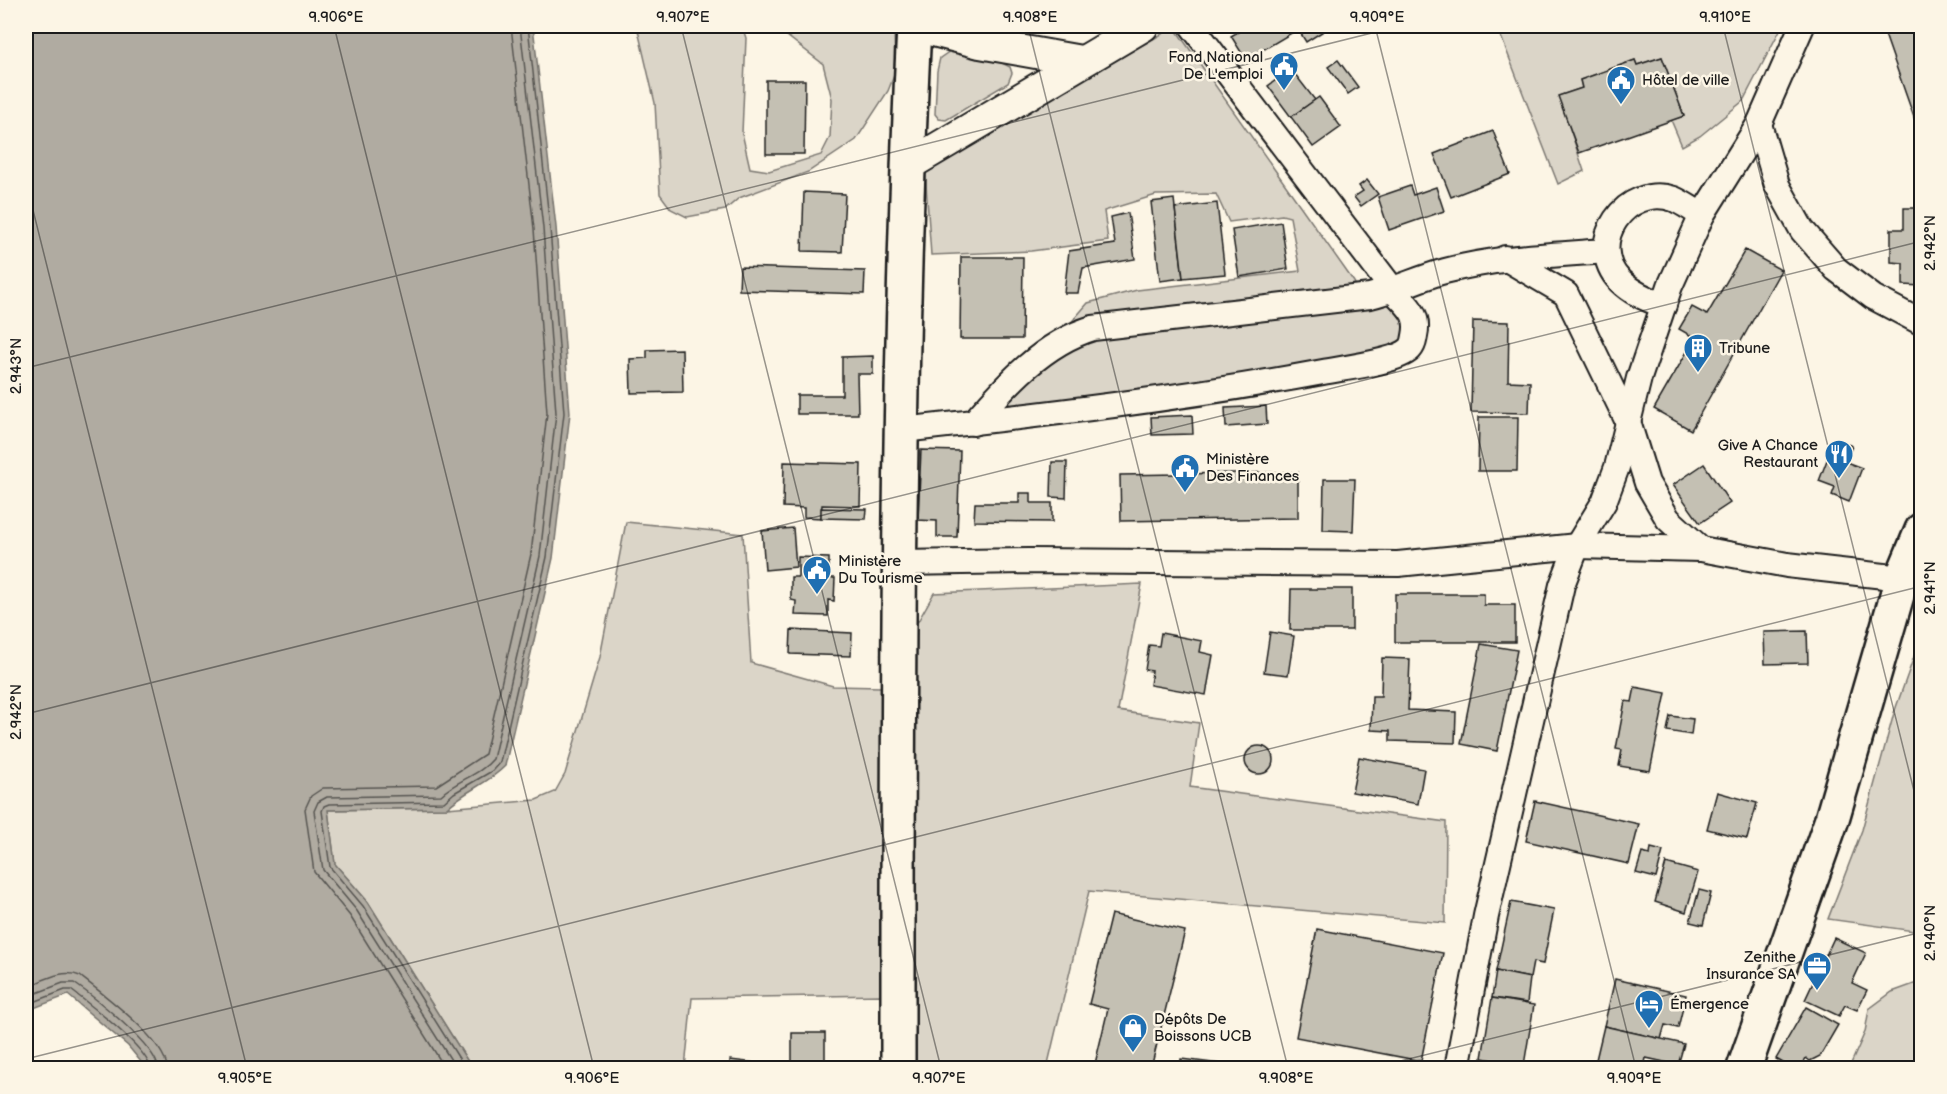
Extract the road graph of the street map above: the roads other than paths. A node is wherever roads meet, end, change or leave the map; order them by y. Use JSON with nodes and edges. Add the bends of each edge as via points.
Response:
{"nodes":[{"id":1,"x":914,"y":26,"type":"edge"},
{"id":2,"x":1143,"y":26,"type":"edge"},
{"id":3,"x":1192,"y":26,"type":"edge"},
{"id":4,"x":1802,"y":26,"type":"edge"},
{"id":5,"x":1082,"y":61,"type":"junction"},
{"id":6,"x":1759,"y":124,"type":"junction"},
{"id":7,"x":907,"y":166,"type":"junction"},
{"id":8,"x":1702,"y":215,"type":"junction"},
{"id":9,"x":1606,"y":251,"type":"junction"},
{"id":10,"x":1505,"y":258,"type":"junction"},
{"id":11,"x":1393,"y":291,"type":"junction"},
{"id":12,"x":1664,"y":305,"type":"junction"},
{"id":13,"x":1922,"y":322,"type":"edge"},
{"id":14,"x":1629,"y":422,"type":"junction"},
{"id":15,"x":973,"y":423,"type":"junction"},
{"id":16,"x":902,"y":430,"type":"junction"},
{"id":17,"x":1922,"y":530,"type":"edge"},
{"id":18,"x":1577,"y":546,"type":"junction"},
{"id":19,"x":1701,"y":549,"type":"junction"},
{"id":20,"x":900,"y":562,"type":"junction"},
{"id":21,"x":1912,"y":578,"type":"edge"},
{"id":22,"x":898,"y":1068,"type":"edge"},
{"id":23,"x":1457,"y":1068,"type":"edge"},
{"id":24,"x":1744,"y":1068,"type":"edge"}],
"edges":[{"from":1,"to":5,"type":"street","via":[[980,43]]},
{"from":1,"to":7,"type":"main road"},
{"from":2,"to":5,"type":"street"},
{"from":3,"to":11,"type":"street"},
{"from":4,"to":6,"type":"street"},
{"from":5,"to":7,"type":"street"},
{"from":6,"to":8,"type":"street"},
{"from":6,"to":13,"type":"street","via":[[1777,185],[1802,230],[1836,269],[1873,297]]},
{"from":7,"to":16,"type":"main road"},
{"from":8,"to":9,"type":"street","via":[[1674,200],[1658,196],[1641,199],[1626,206],[1614,219],[1607,234]]},
{"from":8,"to":12,"type":"street"},
{"from":9,"to":10,"type":"street"},
{"from":9,"to":12,"type":"street","via":[[1610,267],[1620,281],[1646,300]]},
{"from":10,"to":11,"type":"street","via":[[1443,272]]},
{"from":10,"to":14,"type":"street","via":[[1566,294]]},
{"from":11,"to":15,"type":"street","via":[[1078,332],[1045,352],[1004,387]]},
{"from":11,"to":15,"type":"street","via":[[1416,318],[1414,344],[1404,353],[1378,362],[1250,386]]},
{"from":12,"to":14,"type":"street","via":[[1639,378]]},
{"from":14,"to":18,"type":"street","via":[[1604,502]]},
{"from":14,"to":19,"type":"street","via":[[1647,483],[1668,519]]},
{"from":15,"to":16,"type":"street"},
{"from":16,"to":20,"type":"main road"},
{"from":17,"to":21,"type":"main road"},
{"from":18,"to":19,"type":"street"},
{"from":18,"to":20,"type":"street","via":[[1398,564]]},
{"from":18,"to":23,"type":"street","via":[[1562,585],[1486,916]]},
{"from":19,"to":21,"type":"street","via":[[1787,565]]},
{"from":20,"to":22,"type":"main road"},
{"from":21,"to":24,"type":"main road"}]}
